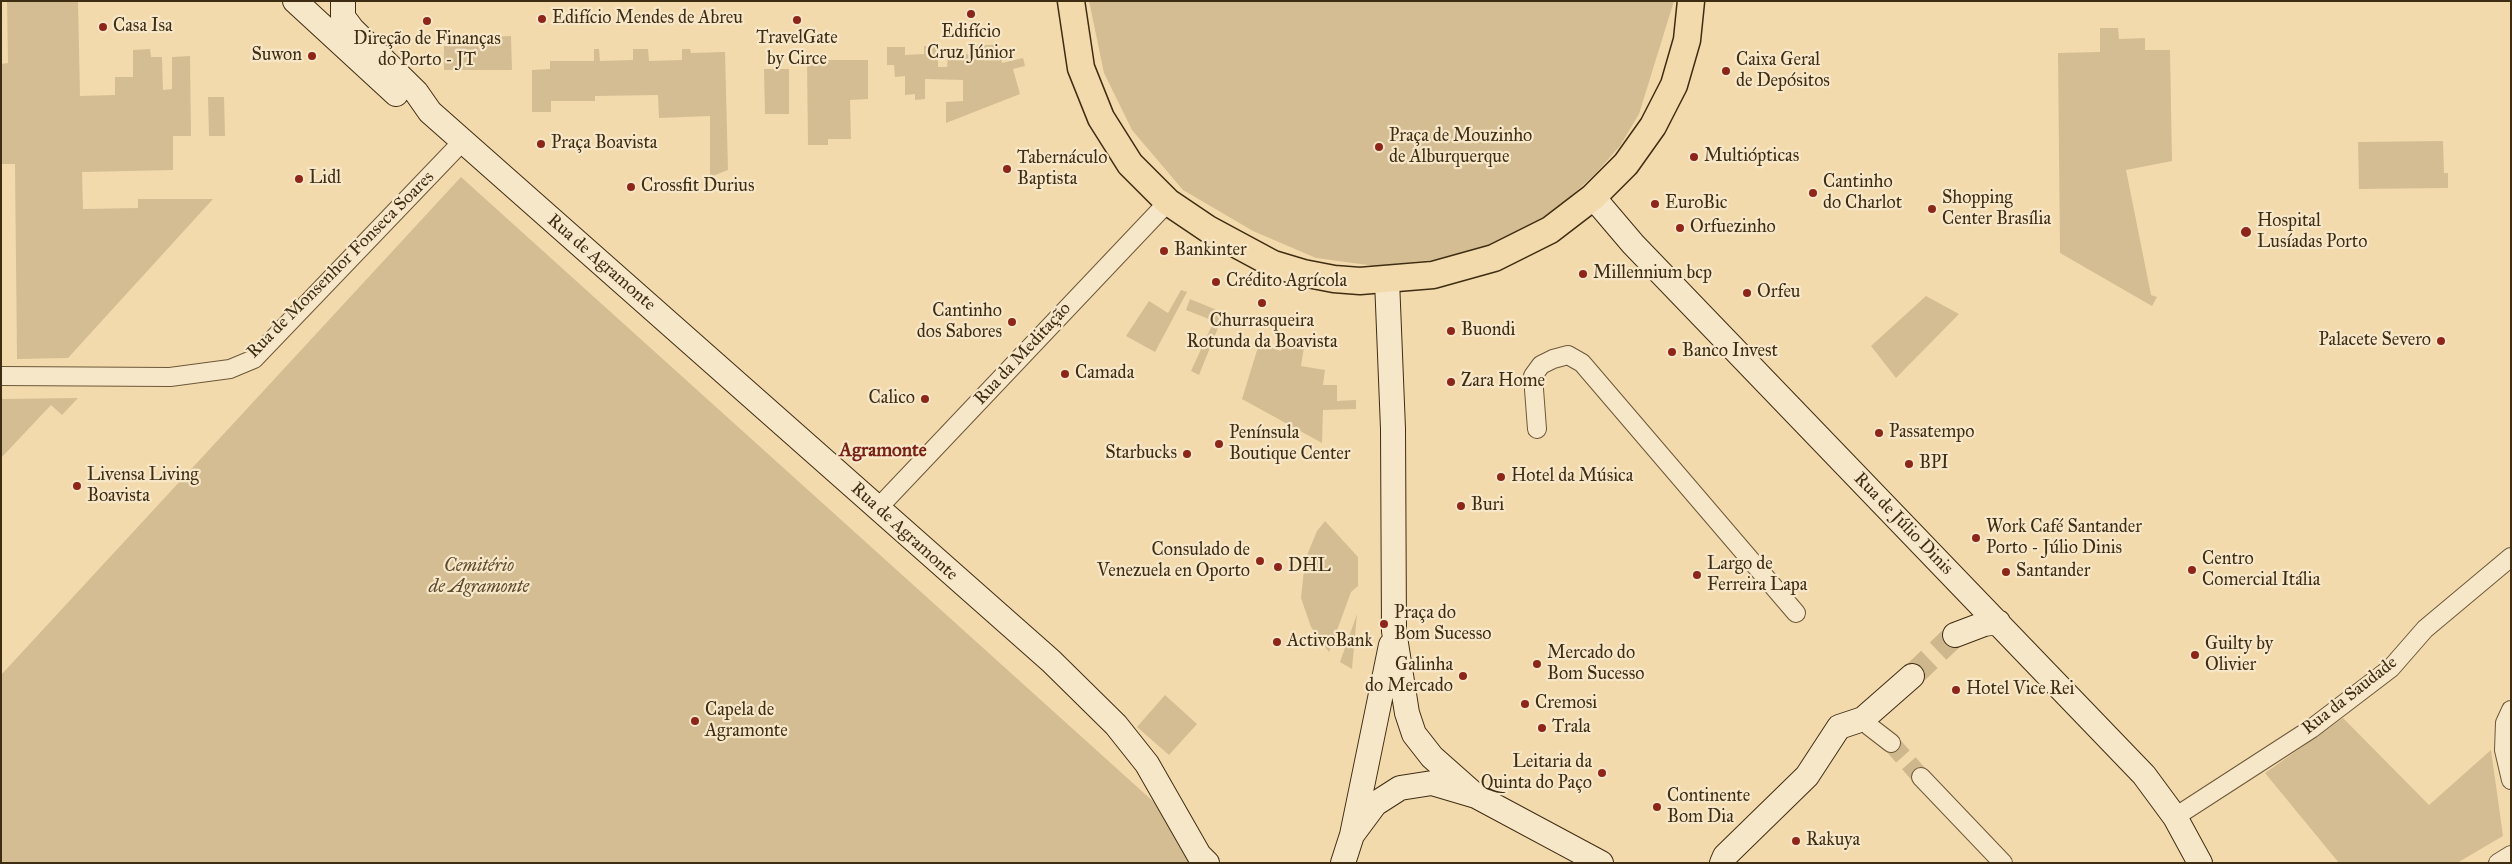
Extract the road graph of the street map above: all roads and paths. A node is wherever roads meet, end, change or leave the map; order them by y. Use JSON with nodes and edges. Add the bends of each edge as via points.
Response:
{"nodes":[{"id":1,"x":295,"y":1,"type":"edge"},
{"id":2,"x":316,"y":1,"type":"edge"},
{"id":3,"x":343,"y":1,"type":"edge"},
{"id":4,"x":1691,"y":1,"type":"edge"},
{"id":5,"x":1068,"y":6,"type":"edge"},
{"id":6,"x":352,"y":29,"type":"junction"},
{"id":7,"x":430,"y":112,"type":"junction"},
{"id":8,"x":462,"y":142,"type":"junction"},
{"id":9,"x":1592,"y":196,"type":"junction"},
{"id":10,"x":1168,"y":202,"type":"junction"},
{"id":11,"x":1387,"y":280,"type":"junction"},
{"id":12,"x":1,"y":376,"type":"edge"},
{"id":13,"x":1537,"y":429,"type":"dead end"},
{"id":14,"x":878,"y":508,"type":"junction"},
{"id":15,"x":2511,"y":557,"type":"edge"},
{"id":16,"x":1796,"y":613,"type":"dead end"},
{"id":17,"x":1998,"y":622,"type":"junction"},
{"id":18,"x":1394,"y":631,"type":"junction"},
{"id":19,"x":1955,"y":635,"type":"tunnel mouth"},
{"id":20,"x":1912,"y":676,"type":"tunnel mouth"},
{"id":21,"x":2511,"y":710,"type":"edge"},
{"id":22,"x":1869,"y":726,"type":"dead end"},
{"id":23,"x":1891,"y":743,"type":"tunnel mouth"},
{"id":24,"x":1921,"y":777,"type":"tunnel mouth"},
{"id":25,"x":2511,"y":780,"type":"edge"},
{"id":26,"x":1476,"y":796,"type":"junction"},
{"id":27,"x":2175,"y":817,"type":"junction"},
{"id":28,"x":1352,"y":835,"type":"junction"},
{"id":29,"x":2511,"y":855,"type":"edge"},
{"id":30,"x":1208,"y":863,"type":"edge"},
{"id":31,"x":1343,"y":863,"type":"edge"},
{"id":32,"x":1601,"y":863,"type":"edge"},
{"id":33,"x":1722,"y":863,"type":"edge"},
{"id":34,"x":2003,"y":863,"type":"edge"},
{"id":35,"x":2200,"y":863,"type":"edge"},
{"id":36,"x":2498,"y":863,"type":"edge"}],
"edges":[{"from":1,"to":7,"type":"street","name":"Rua de Agramonte","via":[[405,102]]},
{"from":2,"to":6,"type":"street","name":"Rua de Agramonte"},
{"from":3,"to":6,"type":"street","name":"Rua de Agramonte","via":[[343,18]]},
{"from":4,"to":9,"type":"main road","via":[[1687,40],[1674,85],[1653,126],[1626,164]]},
{"from":5,"to":10,"type":"main road","via":[[1082,68],[1101,118],[1130,164]]},
{"from":6,"to":7,"type":"street","name":"Rua de Agramonte","via":[[416,92]]},
{"from":7,"to":8,"type":"street","name":"Rua de Agramonte"},
{"from":8,"to":12,"type":"street","name":"Rua de Monsenhor Fonseca Soares","via":[[254,359],[230,369],[170,377]]},
{"from":8,"to":14,"type":"street","name":"Rua de Agramonte"},
{"from":9,"to":11,"type":"main road","via":[[1550,230],[1494,258],[1433,275]]},
{"from":9,"to":17,"type":"street","name":"Rua de Júlio Dinis","via":[[1633,244]]},
{"from":10,"to":11,"type":"main road","via":[[1208,229],[1273,264],[1303,274],[1334,279]]},
{"from":10,"to":14,"type":"street","name":"Rua da Meditação"},
{"from":11,"to":18,"type":"street"},
{"from":13,"to":16,"type":"street","via":[[1532,376],[1541,365],[1568,355],[1582,363]]},
{"from":14,"to":30,"type":"street","name":"Rua de Agramonte","via":[[1051,661],[1116,725],[1147,764],[1199,855]]},
{"from":15,"to":27,"type":"street","name":"Rua da Saudade","via":[[2426,629],[2391,668],[2318,724]]},
{"from":17,"to":19,"type":"street"},
{"from":17,"to":27,"type":"street","name":"Rua de Júlio Dinis","via":[[2144,775]]},
{"from":18,"to":26,"type":"street","via":[[1407,713],[1414,734],[1432,757]]},
{"from":18,"to":28,"type":"street"},
{"from":20,"to":33,"type":"street","via":[[1863,719],[1839,727],[1807,776],[1725,856]]},
{"from":21,"to":25,"type":"street","via":[[2505,723],[2504,750]]},
{"from":22,"to":23,"type":"street"},
{"from":24,"to":34,"type":"street"},
{"from":26,"to":28,"type":"street","via":[[1432,783],[1400,788],[1375,804]]},
{"from":26,"to":32,"type":"street"},
{"from":27,"to":35,"type":"street","name":"Rua de Júlio Dinis"},
{"from":28,"to":31,"type":"street"},
{"from":29,"to":36,"type":"street"}]}
